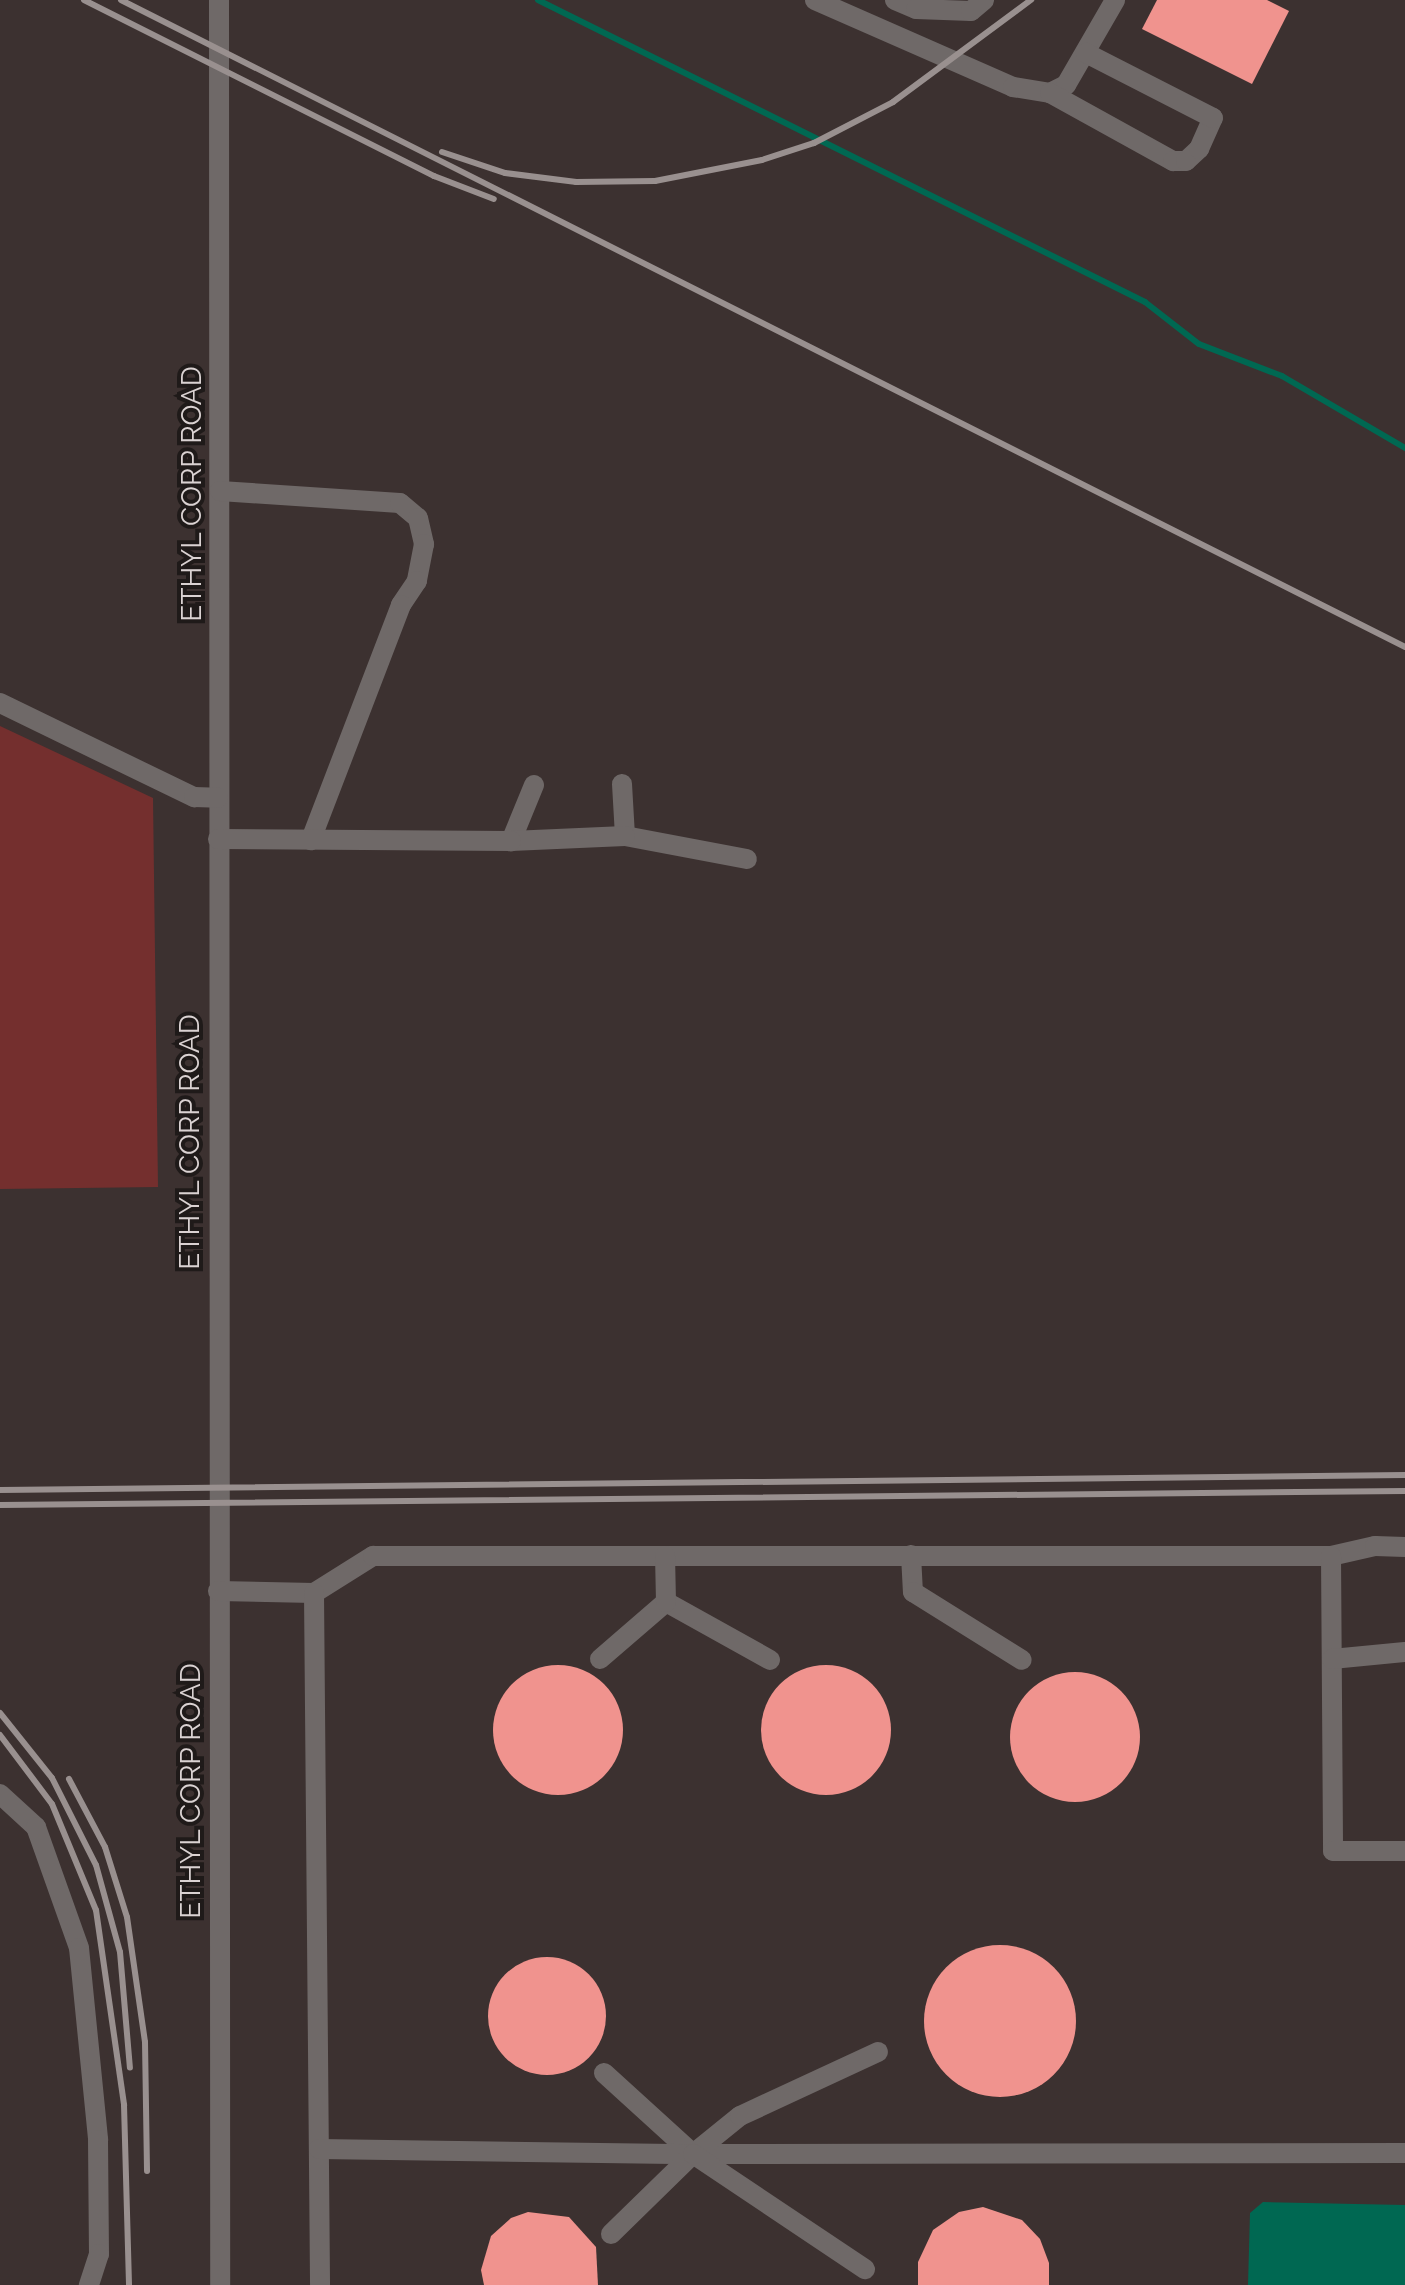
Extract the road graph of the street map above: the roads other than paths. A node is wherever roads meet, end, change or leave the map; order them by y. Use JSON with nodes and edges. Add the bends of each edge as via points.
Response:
{"nodes":[{"id":1,"x":219,"y":0,"type":"edge"},
{"id":2,"x":815,"y":0,"type":"edge"},
{"id":3,"x":895,"y":0,"type":"edge"},
{"id":4,"x":984,"y":0,"type":"edge"},
{"id":5,"x":1115,"y":0,"type":"edge"},
{"id":6,"x":1086,"y":53,"type":"junction"},
{"id":7,"x":1050,"y":93,"type":"junction"},
{"id":8,"x":220,"y":491,"type":"junction"},
{"id":9,"x":0,"y":703,"type":"edge"},
{"id":10,"x":622,"y":784,"type":"dead end"},
{"id":11,"x":534,"y":785,"type":"dead end"},
{"id":12,"x":218,"y":798,"type":"junction"},
{"id":13,"x":625,"y":836,"type":"junction"},
{"id":14,"x":218,"y":839,"type":"junction"},
{"id":15,"x":311,"y":840,"type":"junction"},
{"id":16,"x":511,"y":841,"type":"junction"},
{"id":17,"x":747,"y":859,"type":"dead end"},
{"id":18,"x":1405,"y":1547,"type":"edge"},
{"id":19,"x":911,"y":1555,"type":"junction"},
{"id":20,"x":665,"y":1556,"type":"junction"},
{"id":21,"x":1331,"y":1556,"type":"junction"},
{"id":22,"x":218,"y":1591,"type":"junction"},
{"id":23,"x":314,"y":1593,"type":"junction"},
{"id":24,"x":666,"y":1602,"type":"junction"},
{"id":25,"x":1405,"y":1652,"type":"edge"},
{"id":26,"x":600,"y":1659,"type":"dead end"},
{"id":27,"x":1332,"y":1659,"type":"junction"},
{"id":28,"x":770,"y":1660,"type":"dead end"},
{"id":29,"x":1022,"y":1660,"type":"dead end"},
{"id":30,"x":0,"y":1794,"type":"edge"},
{"id":31,"x":1405,"y":1851,"type":"edge"},
{"id":32,"x":878,"y":2052,"type":"dead end"},
{"id":33,"x":604,"y":2073,"type":"dead end"},
{"id":34,"x":319,"y":2149,"type":"junction"},
{"id":35,"x":1405,"y":2153,"type":"edge"},
{"id":36,"x":693,"y":2154,"type":"junction"},
{"id":37,"x":611,"y":2234,"type":"dead end"},
{"id":38,"x":865,"y":2269,"type":"dead end"},
{"id":39,"x":89,"y":2285,"type":"edge"},
{"id":40,"x":220,"y":2285,"type":"edge"},
{"id":41,"x":320,"y":2285,"type":"edge"}],
"edges":[{"from":1,"to":8,"type":"lane","name":"ETHYL CORP ROAD"},
{"from":2,"to":7,"type":"lane","via":[[1013,87]]},
{"from":3,"to":4,"type":"lane","via":[[916,9],[971,11]]},
{"from":5,"to":6,"type":"lane"},
{"from":6,"to":7,"type":"lane","via":[[1066,85]]},
{"from":6,"to":7,"type":"lane","via":[[1213,118],[1199,149],[1186,161],[1173,161]]},
{"from":8,"to":12,"type":"lane","name":"ETHYL CORP ROAD"},
{"from":8,"to":15,"type":"lane","via":[[400,503],[418,518],[424,544],[417,581],[401,605]]},
{"from":9,"to":12,"type":"lane","via":[[194,797]]},
{"from":10,"to":13,"type":"lane"},
{"from":11,"to":16,"type":"lane"},
{"from":12,"to":14,"type":"lane","name":"ETHYL CORP ROAD"},
{"from":13,"to":16,"type":"lane","via":[[572,846]]},
{"from":13,"to":17,"type":"lane"},
{"from":14,"to":15,"type":"lane"},
{"from":14,"to":22,"type":"lane","name":"ETHYL CORP ROAD"},
{"from":15,"to":16,"type":"lane"},
{"from":18,"to":21,"type":"lane","via":[[1375,1546]]},
{"from":19,"to":20,"type":"lane"},
{"from":19,"to":21,"type":"lane"},
{"from":19,"to":29,"type":"lane","via":[[913,1592]]},
{"from":20,"to":23,"type":"lane","via":[[373,1556]]},
{"from":20,"to":24,"type":"lane"},
{"from":21,"to":27,"type":"lane"},
{"from":22,"to":23,"type":"lane"},
{"from":22,"to":40,"type":"lane","name":"ETHYL CORP ROAD"},
{"from":23,"to":34,"type":"lane"},
{"from":24,"to":26,"type":"lane"},
{"from":24,"to":28,"type":"lane"},
{"from":25,"to":27,"type":"lane"},
{"from":27,"to":31,"type":"lane","via":[[1333,1851]]},
{"from":30,"to":39,"type":"lane","via":[[36,1827],[79,1948],[98,2140],[99,2254]]},
{"from":32,"to":36,"type":"lane","via":[[740,2116]]},
{"from":33,"to":36,"type":"lane"},
{"from":34,"to":36,"type":"lane"},
{"from":34,"to":41,"type":"lane"},
{"from":35,"to":36,"type":"lane"},
{"from":36,"to":37,"type":"lane"},
{"from":36,"to":38,"type":"lane"}]}
